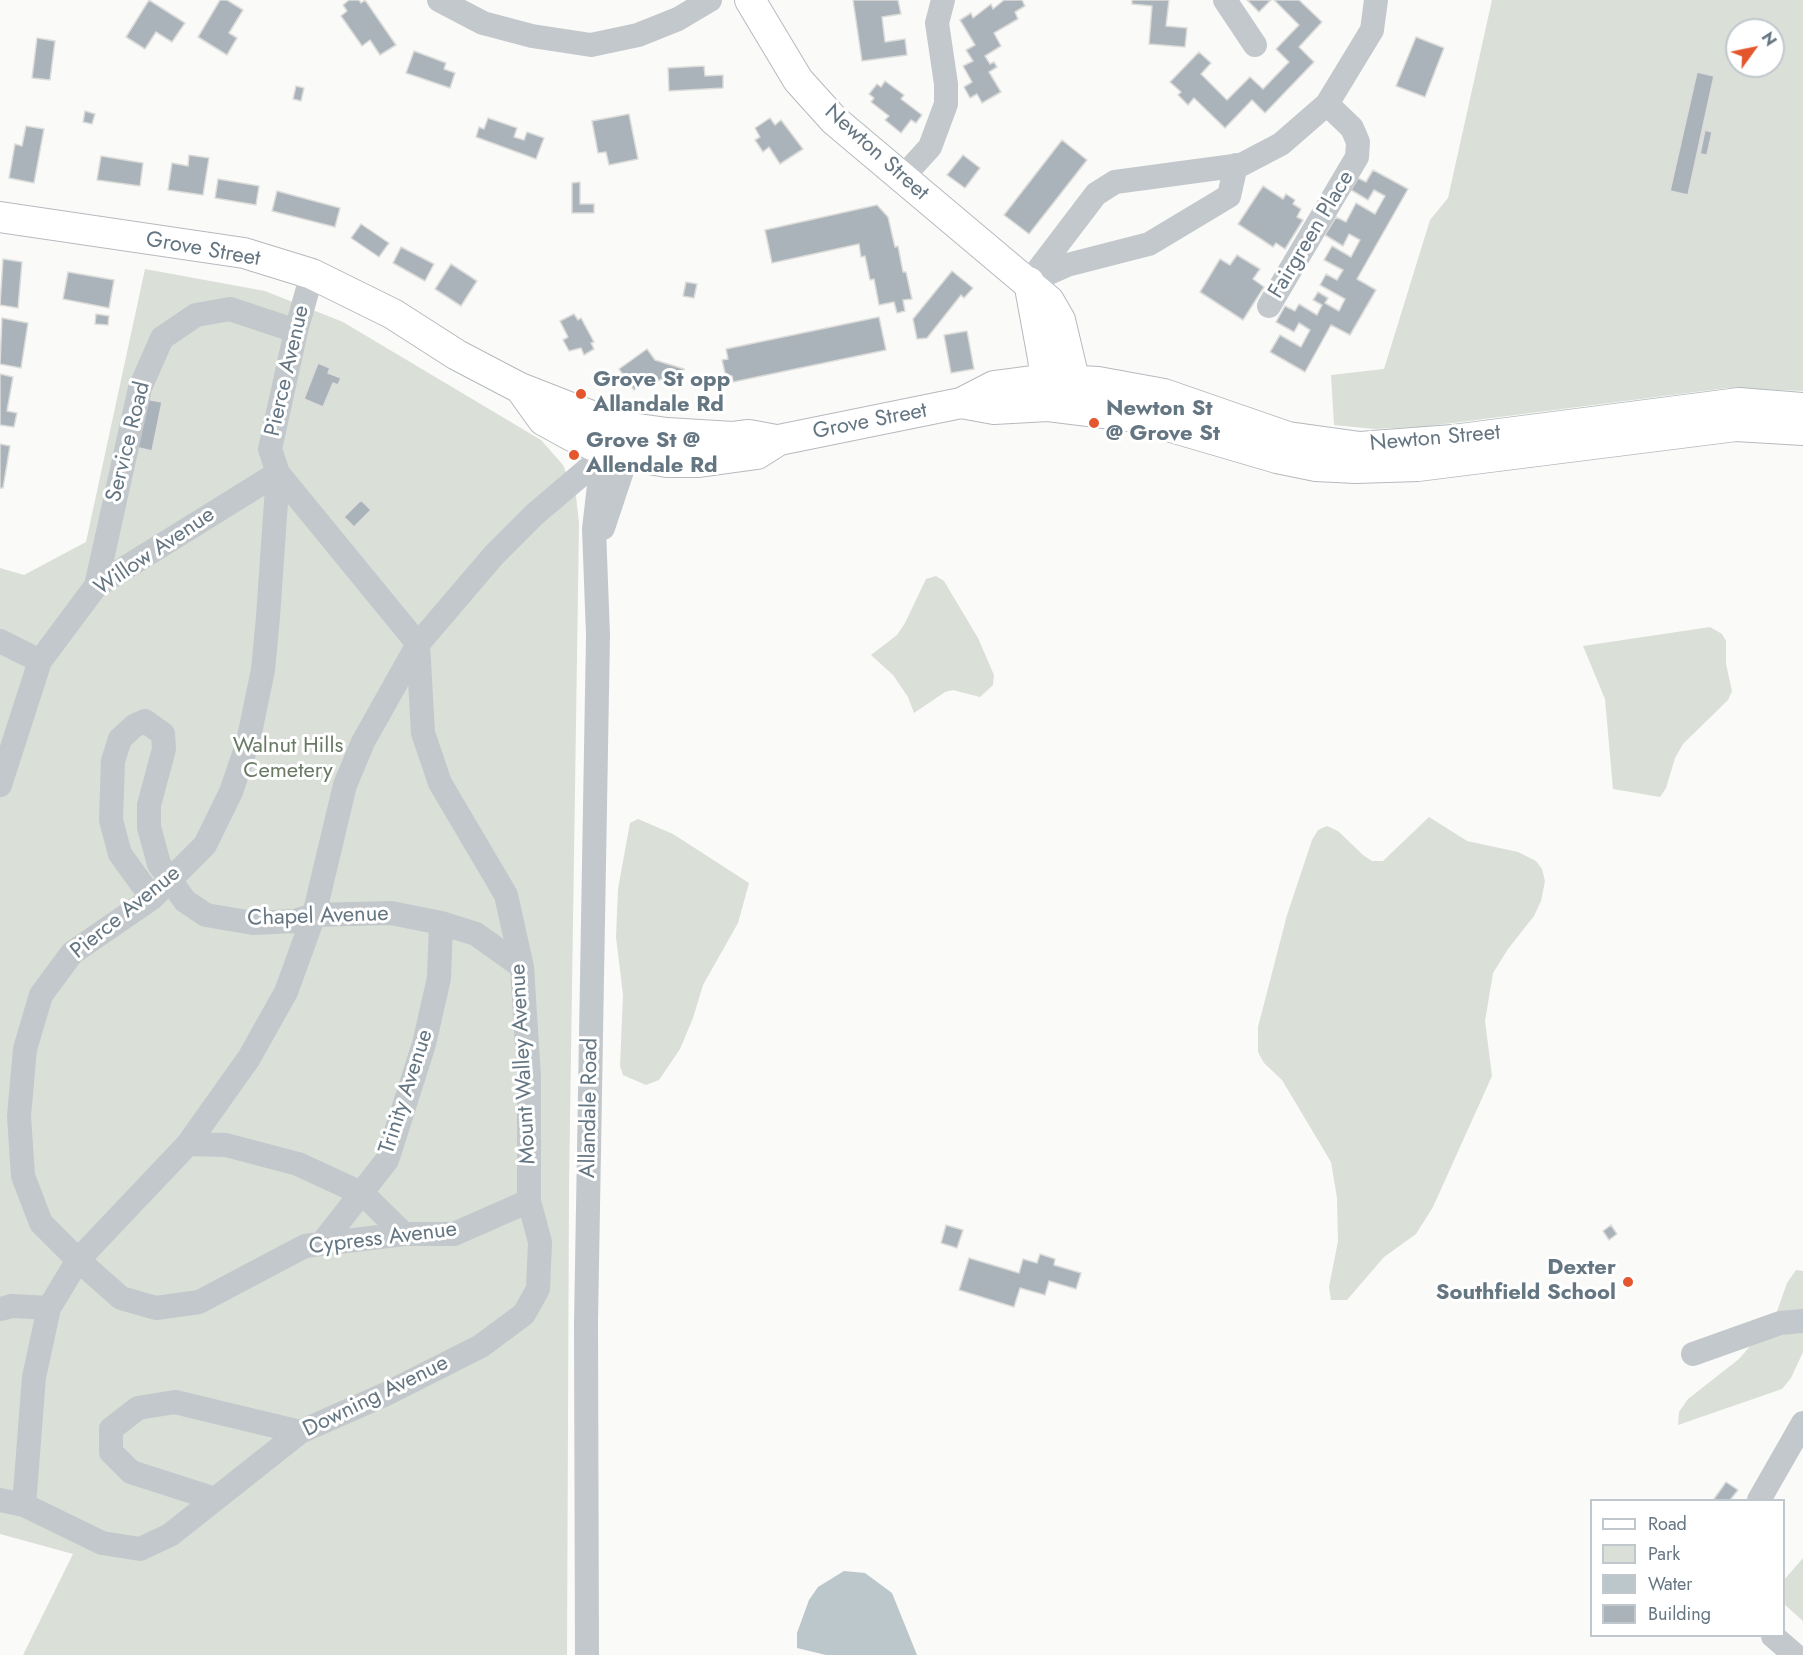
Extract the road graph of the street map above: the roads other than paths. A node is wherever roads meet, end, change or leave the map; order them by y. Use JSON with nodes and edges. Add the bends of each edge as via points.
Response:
{"nodes":[{"id":1,"x":439,"y":0,"type":"edge"},
{"id":2,"x":710,"y":0,"type":"edge"},
{"id":3,"x":750,"y":0,"type":"edge"},
{"id":4,"x":943,"y":0,"type":"edge"},
{"id":5,"x":1226,"y":0,"type":"edge"},
{"id":6,"x":1376,"y":0,"type":"edge"},
{"id":7,"x":1255,"y":45,"type":"dead end"},
{"id":8,"x":1327,"y":104,"type":"junction"},
{"id":9,"x":1236,"y":165,"type":"junction"},
{"id":10,"x":901,"y":179,"type":"junction"},
{"id":11,"x":0,"y":217,"type":"edge"},
{"id":12,"x":312,"y":274,"type":"junction"},
{"id":13,"x":1029,"y":282,"type":"junction"},
{"id":14,"x":1269,"y":306,"type":"dead end"},
{"id":15,"x":296,"y":331,"type":"junction"},
{"id":16,"x":1061,"y":393,"type":"junction"},
{"id":17,"x":1803,"y":408,"type":"edge"},
{"id":18,"x":1803,"y":430,"type":"edge"},
{"id":19,"x":615,"y":444,"type":"junction"},
{"id":20,"x":279,"y":473,"type":"junction"},
{"id":21,"x":96,"y":586,"type":"junction"},
{"id":22,"x":0,"y":641,"type":"edge"},
{"id":23,"x":418,"y":644,"type":"junction"},
{"id":24,"x":40,"y":661,"type":"junction"},
{"id":25,"x":0,"y":785,"type":"edge"},
{"id":26,"x":171,"y":881,"type":"junction"},
{"id":27,"x":152,"y":898,"type":"junction"},
{"id":28,"x":314,"y":915,"type":"junction"},
{"id":29,"x":441,"y":922,"type":"junction"},
{"id":30,"x":522,"y":967,"type":"junction"},
{"id":31,"x":188,"y":1144,"type":"junction"},
{"id":32,"x":363,"y":1194,"type":"junction"},
{"id":33,"x":530,"y":1201,"type":"junction"},
{"id":34,"x":404,"y":1234,"type":"junction"},
{"id":35,"x":323,"y":1242,"type":"junction"},
{"id":36,"x":78,"y":1260,"type":"junction"},
{"id":37,"x":49,"y":1308,"type":"junction"},
{"id":38,"x":0,"y":1309,"type":"edge"},
{"id":39,"x":1803,"y":1321,"type":"edge"},
{"id":40,"x":1692,"y":1354,"type":"dead end"},
{"id":41,"x":1803,"y":1423,"type":"edge"},
{"id":42,"x":300,"y":1432,"type":"junction"},
{"id":43,"x":215,"y":1499,"type":"junction"},
{"id":44,"x":1760,"y":1499,"type":"edge"},
{"id":45,"x":0,"y":1500,"type":"edge"},
{"id":46,"x":24,"y":1505,"type":"junction"},
{"id":47,"x":1775,"y":1637,"type":"edge"},
{"id":48,"x":587,"y":1655,"type":"edge"},
{"id":49,"x":1795,"y":1655,"type":"edge"}],
"edges":[{"from":1,"to":2,"type":"street","via":[[483,23],[591,45],[638,35],[678,19]]},
{"from":3,"to":10,"type":"main road","name":"Newton Street","via":[[798,80],[834,120]]},
{"from":4,"to":10,"type":"street","via":[[937,23],[946,104],[930,147]]},
{"from":5,"to":7,"type":"street"},
{"from":6,"to":8,"type":"street","via":[[1372,30]]},
{"from":8,"to":9,"type":"street","via":[[1281,144]]},
{"from":8,"to":14,"type":"street","name":"Fairgreen Place","via":[[1352,128],[1358,142],[1357,157]]},
{"from":9,"to":13,"type":"street","via":[[1228,195],[1149,244],[1067,265]]},
{"from":9,"to":13,"type":"street","via":[[1114,182],[1096,194]]},
{"from":10,"to":13,"type":"main road","name":"Newton Street"},
{"from":11,"to":12,"type":"main road","name":"Grove Street","via":[[244,253]]},
{"from":12,"to":15,"type":"street","name":"Pierce Avenue"},
{"from":12,"to":19,"type":"main road","name":"Grove Street","via":[[393,314],[457,355],[520,388],[543,420]]},
{"from":13,"to":16,"type":"main road","name":"Newton Street","via":[[1049,301],[1060,320]]},
{"from":15,"to":20,"type":"street","name":"Pierce Avenue","via":[[270,449]]},
{"from":15,"to":21,"type":"street","name":"Service Road","via":[[230,309],[196,315],[162,338],[140,388]]},
{"from":16,"to":17,"type":"main road","name":"Newton Street","via":[[1164,394],[1288,437],[1360,447],[1453,440],[1739,404]]},
{"from":16,"to":18,"type":"main road","name":"Newton Street","via":[[1296,462],[1356,468],[1418,466],[1736,426]]},
{"from":16,"to":19,"type":"main road","name":"Grove Street","via":[[994,409],[961,403],[779,440],[749,435],[734,448],[667,433]]},
{"from":19,"to":23,"type":"street","via":[[519,530]]},
{"from":19,"to":48,"type":"street","name":"Allandale Road","via":[[597,497],[594,529],[597,560],[586,1322]]},
{"from":20,"to":21,"type":"street","name":"Willow Avenue"},
{"from":20,"to":23,"type":"street"},
{"from":20,"to":26,"type":"street","name":"Pierce Avenue","via":[[263,670],[248,742],[231,792],[205,844]]},
{"from":21,"to":24,"type":"street","name":"Willow Avenue"},
{"from":22,"to":24,"type":"street"},
{"from":23,"to":28,"type":"street","via":[[363,741],[345,785]]},
{"from":23,"to":30,"type":"street","name":"Mount Walley Avenue","via":[[423,733],[440,783],[506,895]]},
{"from":24,"to":25,"type":"street","name":"Willow Avenue"},
{"from":26,"to":27,"type":"street","name":"Pierce Avenue"},
{"from":26,"to":27,"type":"street","name":"Chapel Avenue","via":[[159,864],[149,827],[149,805],[164,749],[163,734],[145,721],[120,739],[114,761],[111,820],[120,854]]},
{"from":26,"to":28,"type":"street","name":"Chapel Avenue","via":[[185,901],[206,915],[253,923],[295,921]]},
{"from":27,"to":36,"type":"street","name":"Pierce Avenue","via":[[72,953],[41,995],[25,1049],[19,1116],[23,1176],[41,1223]]},
{"from":28,"to":29,"type":"street","name":"Chapel Avenue","via":[[391,913]]},
{"from":28,"to":31,"type":"street","via":[[286,992],[249,1058]]},
{"from":29,"to":30,"type":"street","name":"Chapel Avenue","via":[[476,934]]},
{"from":29,"to":32,"type":"street","name":"Trinity Avenue","via":[[439,978],[424,1044],[387,1160]]},
{"from":30,"to":33,"type":"street","name":"Mount Walley Avenue","via":[[530,1077]]},
{"from":31,"to":32,"type":"street","via":[[226,1145],[298,1164]]},
{"from":31,"to":36,"type":"street"},
{"from":32,"to":34,"type":"street"},
{"from":32,"to":35,"type":"street","name":"Trinity Avenue"},
{"from":33,"to":34,"type":"street","name":"Cypress Avenue","via":[[454,1234]]},
{"from":33,"to":42,"type":"street","name":"Downing Avenue","via":[[540,1242],[538,1289],[524,1314],[481,1346]]},
{"from":34,"to":35,"type":"street","name":"Cypress Avenue"},
{"from":35,"to":36,"type":"street","name":"Cypress Avenue","via":[[305,1246],[199,1302],[156,1308],[121,1298]]},
{"from":36,"to":37,"type":"street"},
{"from":37,"to":38,"type":"street"},
{"from":37,"to":46,"type":"street","via":[[34,1377]]},
{"from":39,"to":40,"type":"street","via":[[1780,1323]]},
{"from":41,"to":44,"type":"street"},
{"from":42,"to":43,"type":"street","name":"Downing Avenue"},
{"from":42,"to":43,"type":"street","via":[[175,1402],[138,1408],[111,1429],[111,1452],[131,1472]]},
{"from":43,"to":46,"type":"street","name":"Downing Avenue","via":[[170,1535],[140,1549],[102,1544]]},
{"from":45,"to":46,"type":"street","name":"Downing Avenue"},
{"from":47,"to":49,"type":"street"}]}
